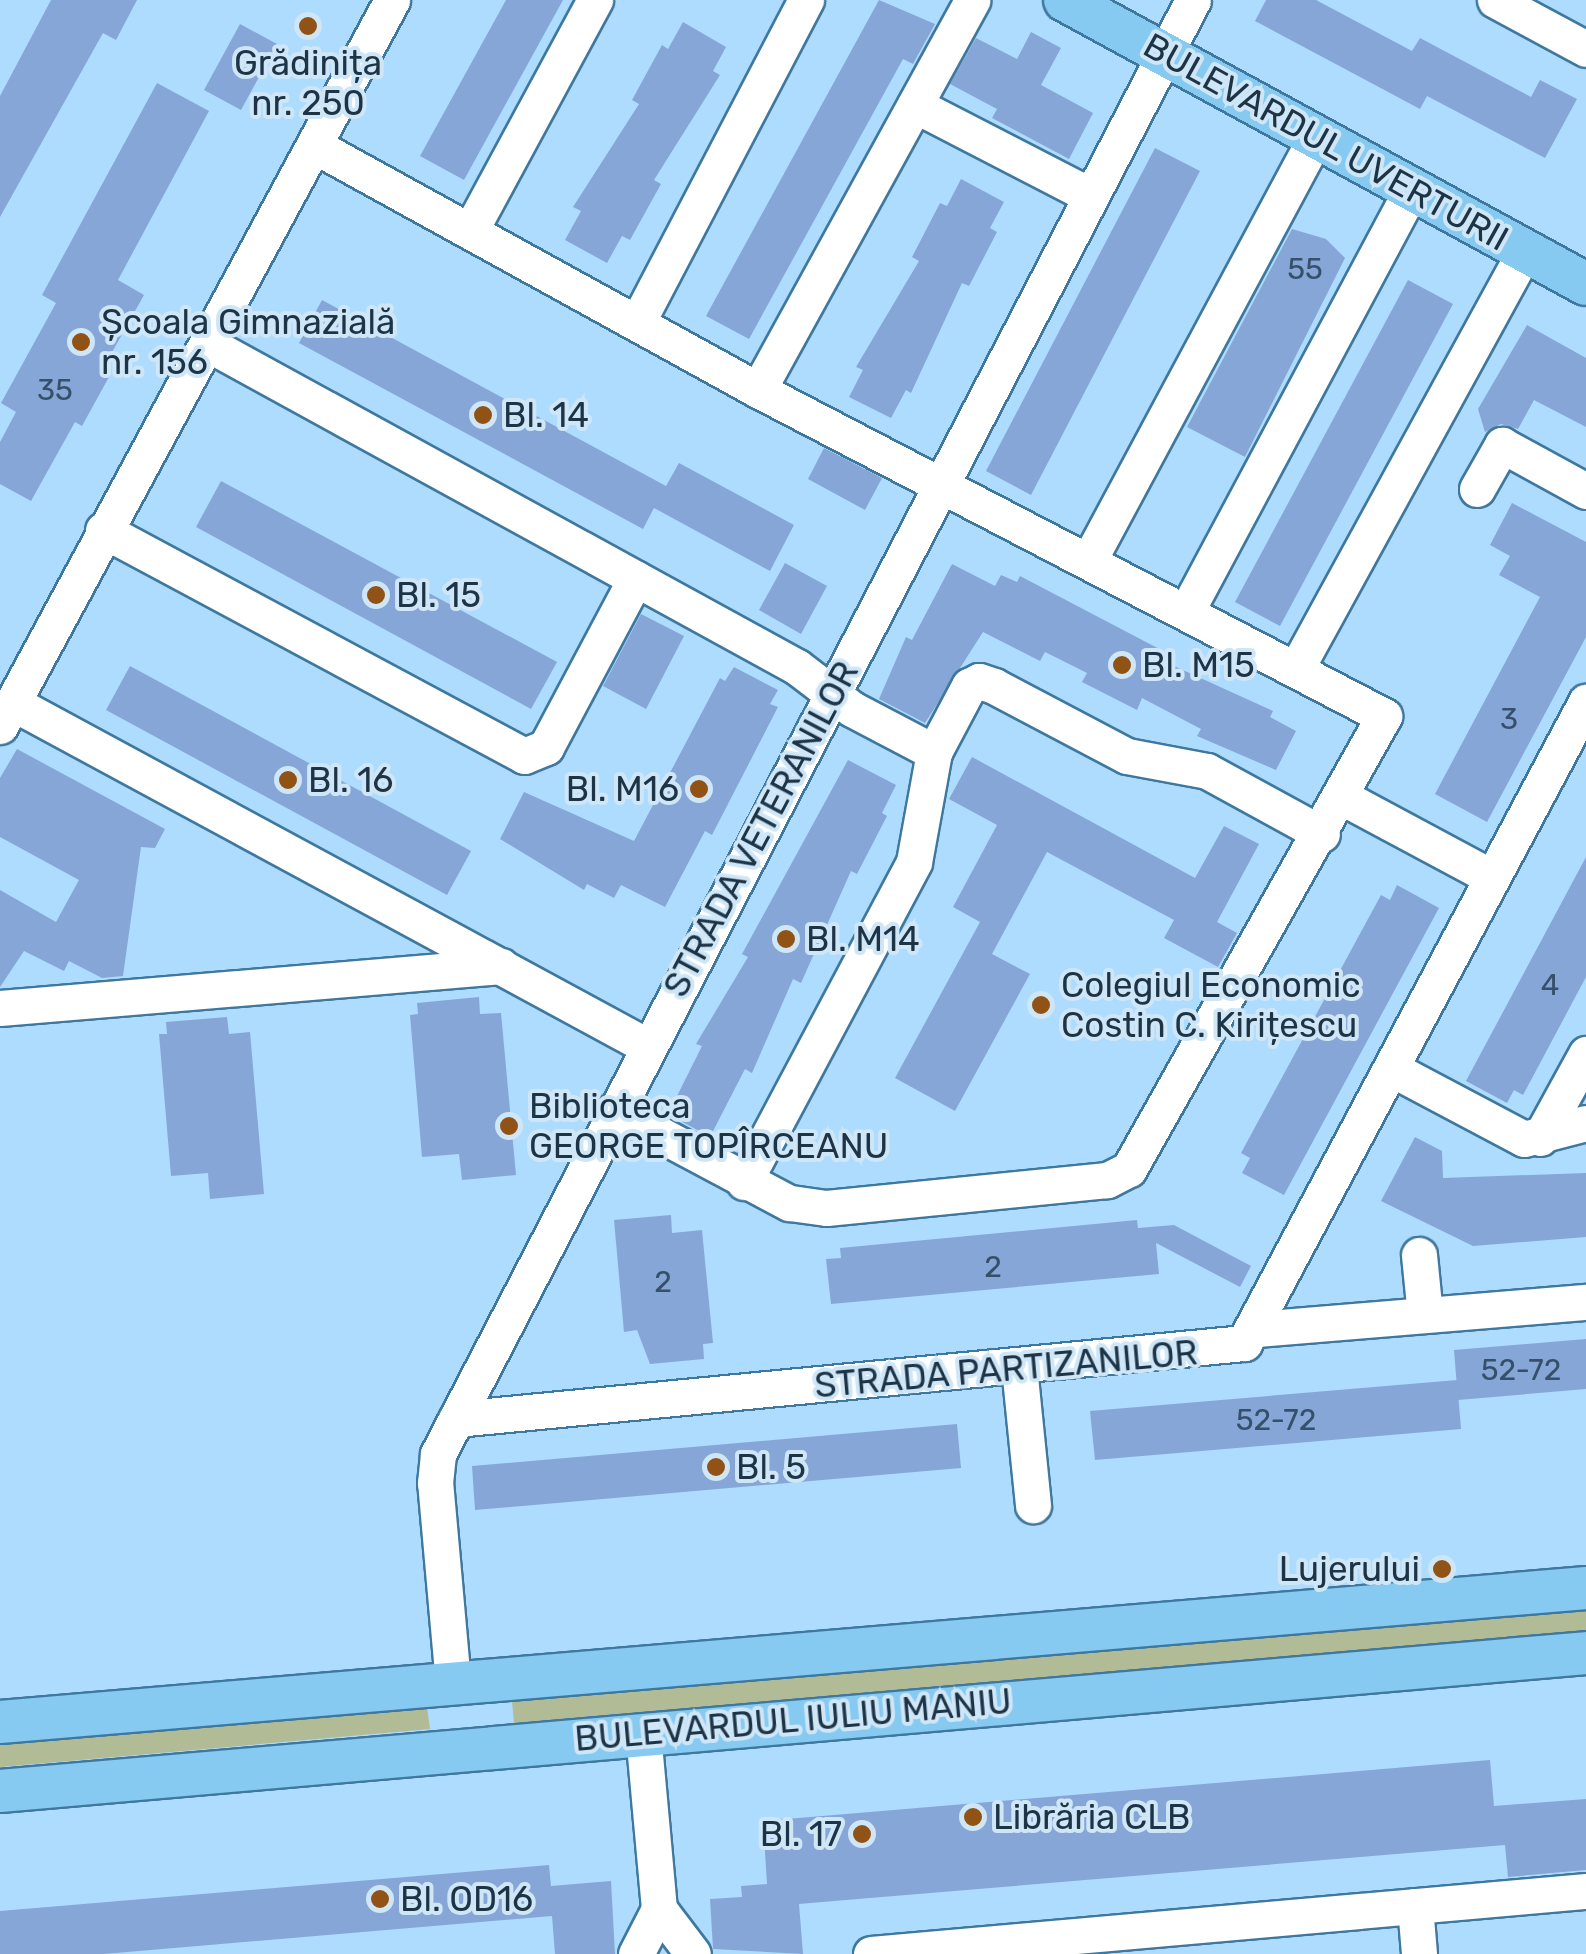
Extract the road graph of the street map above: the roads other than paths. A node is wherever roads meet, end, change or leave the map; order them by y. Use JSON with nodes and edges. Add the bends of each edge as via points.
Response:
{"nodes":[{"id":1,"x":392,"y":0,"type":"edge"},
{"id":2,"x":595,"y":0,"type":"edge"},
{"id":3,"x":806,"y":0,"type":"edge"},
{"id":4,"x":972,"y":0,"type":"edge"},
{"id":5,"x":1065,"y":0,"type":"edge"},
{"id":6,"x":1192,"y":0,"type":"edge"},
{"id":7,"x":1495,"y":0,"type":"edge"},
{"id":8,"x":1586,"y":49,"type":"edge"},
{"id":9,"x":1164,"y":54,"type":"junction"},
{"id":10,"x":915,"y":104,"type":"junction"},
{"id":11,"x":1316,"y":136,"type":"junction"},
{"id":12,"x":315,"y":146,"type":"junction"},
{"id":13,"x":1412,"y":188,"type":"junction"},
{"id":14,"x":1091,"y":196,"type":"junction"},
{"id":15,"x":470,"y":232,"type":"junction"},
{"id":16,"x":1525,"y":250,"type":"junction"},
{"id":17,"x":1586,"y":284,"type":"edge"},
{"id":18,"x":637,"y":323,"type":"junction"},
{"id":19,"x":208,"y":344,"type":"junction"},
{"id":20,"x":758,"y":390,"type":"junction"},
{"id":21,"x":942,"y":484,"type":"junction"},
{"id":22,"x":1477,"y":490,"type":"dead end"},
{"id":23,"x":1586,"y":491,"type":"edge"},
{"id":24,"x":103,"y":530,"type":"junction"},
{"id":25,"x":1089,"y":560,"type":"junction"},
{"id":26,"x":636,"y":578,"type":"junction"},
{"id":27,"x":1186,"y":612,"type":"junction"},
{"id":28,"x":1296,"y":669,"type":"junction"},
{"id":29,"x":834,"y":690,"type":"junction"},
{"id":30,"x":1586,"y":702,"type":"edge"},
{"id":31,"x":6,"y":715,"type":"edge"},
{"id":32,"x":934,"y":752,"type":"junction"},
{"id":33,"x":1342,"y":797,"type":"junction"},
{"id":34,"x":1322,"y":834,"type":"junction"},
{"id":35,"x":1491,"y":877,"type":"junction"},
{"id":36,"x":501,"y":966,"type":"junction"},
{"id":37,"x":0,"y":1008,"type":"edge"},
{"id":38,"x":648,"y":1046,"type":"junction"},
{"id":39,"x":1586,"y":1054,"type":"edge"},
{"id":40,"x":1392,"y":1069,"type":"junction"},
{"id":41,"x":614,"y":1110,"type":"junction"},
{"id":42,"x":1586,"y":1123,"type":"edge"},
{"id":43,"x":1540,"y":1138,"type":"junction"},
{"id":44,"x":744,"y":1182,"type":"junction"},
{"id":45,"x":1419,"y":1254,"type":"dead end"},
{"id":46,"x":1586,"y":1302,"type":"edge"},
{"id":47,"x":1424,"y":1316,"type":"junction"},
{"id":48,"x":1256,"y":1329,"type":"junction"},
{"id":49,"x":1020,"y":1368,"type":"junction"},
{"id":50,"x":456,"y":1419,"type":"junction"},
{"id":51,"x":1032,"y":1505,"type":"dead end"},
{"id":52,"x":1586,"y":1588,"type":"edge"},
{"id":53,"x":1586,"y":1653,"type":"edge"},
{"id":54,"x":454,"y":1682,"type":"junction"},
{"id":55,"x":0,"y":1722,"type":"edge"},
{"id":56,"x":643,"y":1732,"type":"junction"},
{"id":57,"x":0,"y":1791,"type":"edge"},
{"id":58,"x":1586,"y":1891,"type":"edge"},
{"id":59,"x":1415,"y":1906,"type":"junction"},
{"id":60,"x":658,"y":1909,"type":"junction"},
{"id":61,"x":1166,"y":1940,"type":"edge"},
{"id":62,"x":636,"y":1954,"type":"edge"},
{"id":63,"x":694,"y":1954,"type":"edge"},
{"id":64,"x":871,"y":1954,"type":"edge"},
{"id":65,"x":1419,"y":1954,"type":"edge"}],
"edges":[{"from":1,"to":12,"type":"street"},
{"from":2,"to":15,"type":"street"},
{"from":3,"to":18,"type":"street"},
{"from":4,"to":10,"type":"street"},
{"from":5,"to":9,"type":"main road","name":"BULEVARDUL UVERTURII"},
{"from":6,"to":9,"type":"street","name":"STRADA VETERANILOR"},
{"from":7,"to":8,"type":"street"},
{"from":9,"to":11,"type":"main road","name":"BULEVARDUL UVERTURII"},
{"from":9,"to":14,"type":"street","name":"STRADA VETERANILOR"},
{"from":10,"to":14,"type":"street"},
{"from":10,"to":20,"type":"street"},
{"from":11,"to":13,"type":"main road","name":"BULEVARDUL UVERTURII"},
{"from":11,"to":25,"type":"street"},
{"from":12,"to":15,"type":"street"},
{"from":12,"to":19,"type":"street"},
{"from":13,"to":16,"type":"main road","name":"BULEVARDUL UVERTURII"},
{"from":13,"to":27,"type":"street"},
{"from":14,"to":21,"type":"street","name":"STRADA VETERANILOR"},
{"from":15,"to":18,"type":"street"},
{"from":16,"to":17,"type":"main road","name":"BULEVARDUL UVERTURII"},
{"from":16,"to":28,"type":"street"},
{"from":18,"to":20,"type":"street"},
{"from":19,"to":24,"type":"street"},
{"from":19,"to":26,"type":"street"},
{"from":20,"to":21,"type":"street"},
{"from":21,"to":25,"type":"street"},
{"from":21,"to":29,"type":"street","name":"STRADA VETERANILOR"},
{"from":22,"to":23,"type":"street","via":[[1502,445]]},
{"from":24,"to":26,"type":"street","via":[[517,754],[534,756],[546,747]]},
{"from":24,"to":31,"type":"street"},
{"from":25,"to":27,"type":"street"},
{"from":26,"to":29,"type":"street"},
{"from":27,"to":28,"type":"street"},
{"from":28,"to":33,"type":"street","via":[[1384,716]]},
{"from":29,"to":32,"type":"street","via":[[852,709]]},
{"from":29,"to":38,"type":"street","name":"STRADA VETERANILOR"},
{"from":30,"to":35,"type":"street"},
{"from":31,"to":36,"type":"street"},
{"from":32,"to":34,"type":"street","via":[[979,681],[1127,756],[1207,771]]},
{"from":32,"to":44,"type":"street","via":[[914,862]]},
{"from":33,"to":34,"type":"street"},
{"from":33,"to":35,"type":"street"},
{"from":34,"to":44,"type":"street","via":[[1130,1168],[1107,1180],[826,1208],[788,1203]]},
{"from":35,"to":40,"type":"street"},
{"from":36,"to":37,"type":"street"},
{"from":36,"to":38,"type":"street"},
{"from":38,"to":41,"type":"street","name":"STRADA VETERANILOR"},
{"from":39,"to":43,"type":"street"},
{"from":40,"to":43,"type":"street","via":[[1524,1138]]},
{"from":40,"to":48,"type":"street"},
{"from":41,"to":44,"type":"street"},
{"from":41,"to":50,"type":"street","name":"STRADA VETERANILOR"},
{"from":42,"to":43,"type":"street"},
{"from":45,"to":47,"type":"street"},
{"from":46,"to":47,"type":"street"},
{"from":47,"to":48,"type":"street"},
{"from":48,"to":49,"type":"street","name":"STRADA PARTIZANILOR","via":[[1226,1350]]},
{"from":49,"to":50,"type":"street","name":"STRADA PARTIZANILOR"},
{"from":49,"to":51,"type":"street"},
{"from":50,"to":54,"type":"street","name":"STRADA VETERANILOR","via":[[434,1469]]},
{"from":52,"to":54,"type":"main road","name":"BULEVARDUL IULIU MANIU"},
{"from":53,"to":56,"type":"main road","name":"BULEVARDUL IULIU MANIU"},
{"from":54,"to":55,"type":"main road","name":"BULEVARDUL IULIU MANIU"},
{"from":56,"to":57,"type":"main road","name":"BULEVARDUL IULIU MANIU"},
{"from":56,"to":60,"type":"street"},
{"from":58,"to":59,"type":"street"},
{"from":59,"to":61,"type":"street"},
{"from":59,"to":65,"type":"street"},
{"from":60,"to":62,"type":"street"},
{"from":60,"to":63,"type":"street"},
{"from":61,"to":64,"type":"street"}]}
